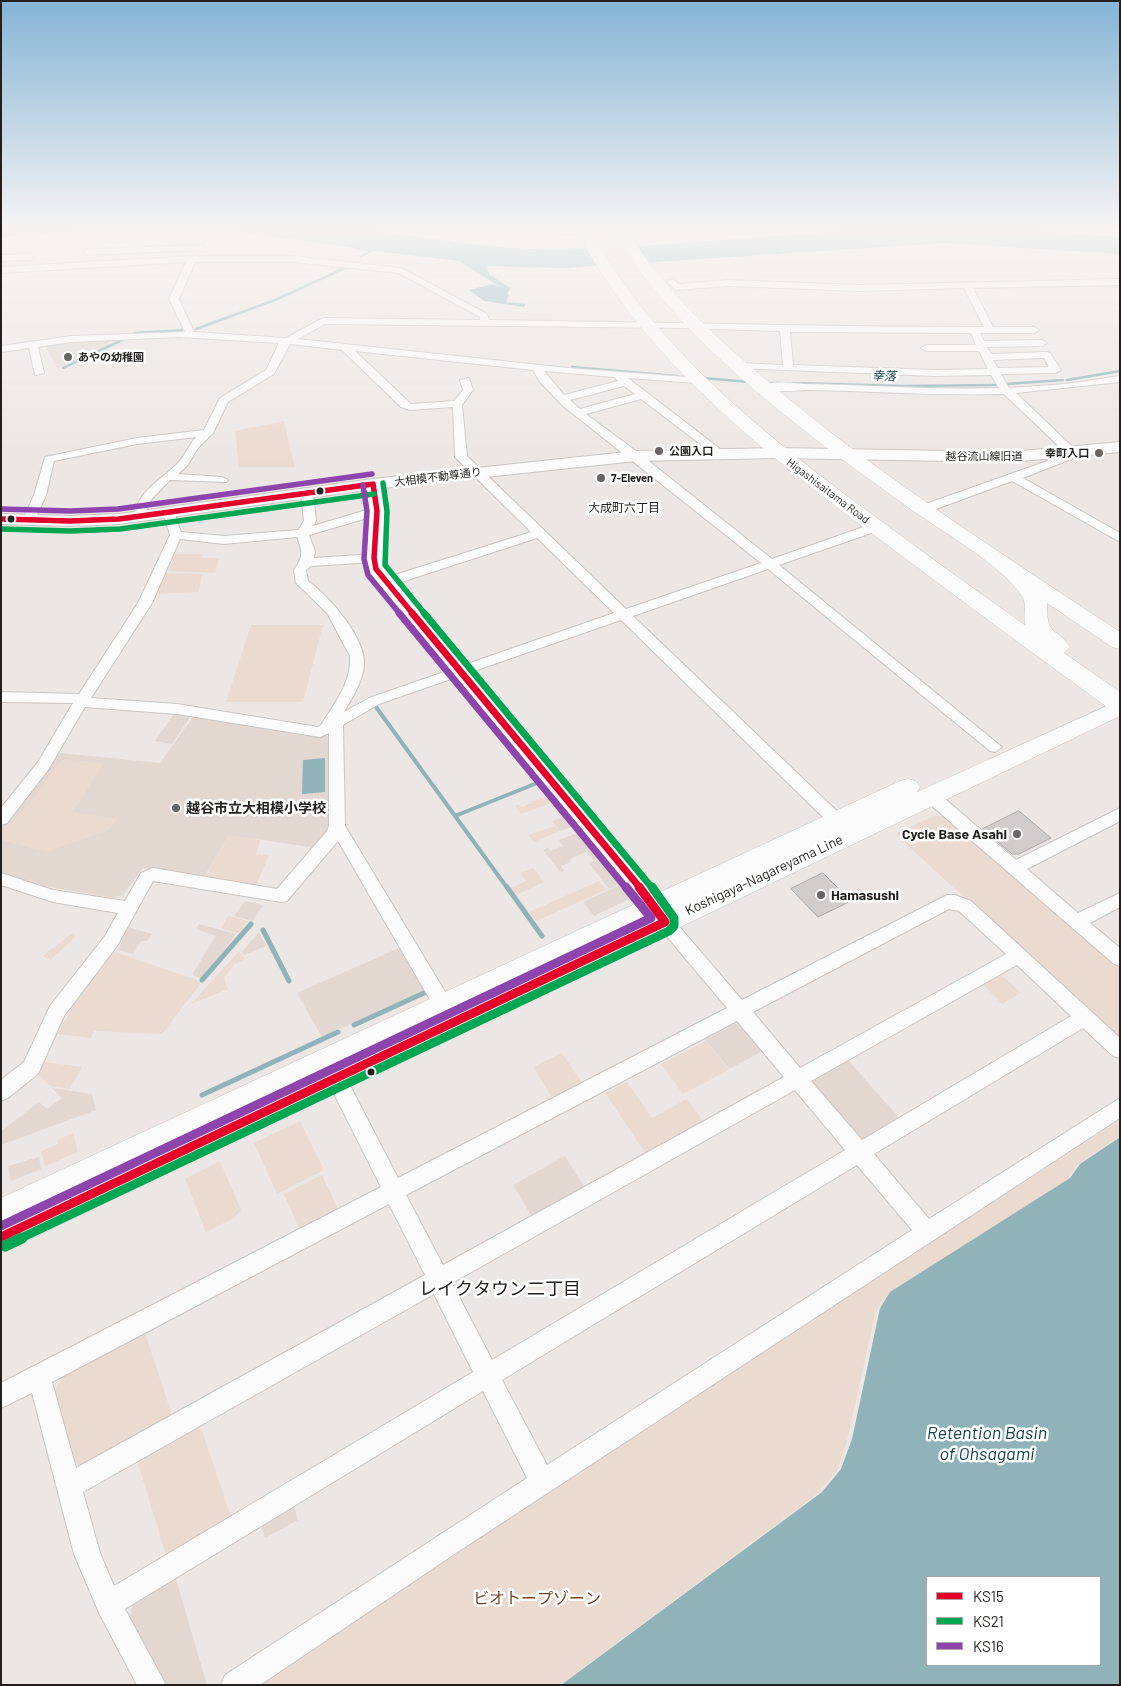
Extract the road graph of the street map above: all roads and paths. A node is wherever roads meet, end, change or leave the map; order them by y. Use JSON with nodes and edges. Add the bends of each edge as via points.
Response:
{"nodes":[{"id":1,"x":178,"y":308,"type":"edge"},
{"id":2,"x":470,"y":308,"type":"edge"},
{"id":3,"x":636,"y":308,"type":"edge"},
{"id":4,"x":679,"y":308,"type":"edge"},
{"id":5,"x":979,"y":308,"type":"edge"},
{"id":6,"x":486,"y":322,"type":"junction"},
{"id":7,"x":648,"y":324,"type":"junction"},
{"id":8,"x":695,"y":325,"type":"junction"},
{"id":9,"x":785,"y":329,"type":"junction"},
{"id":10,"x":974,"y":330,"type":"junction"},
{"id":11,"x":990,"y":330,"type":"junction"},
{"id":12,"x":1034,"y":330,"type":"dead end"},
{"id":13,"x":916,"y":331,"type":"junction"},
{"id":14,"x":192,"y":335,"type":"junction"},
{"id":15,"x":288,"y":341,"type":"junction"},
{"id":16,"x":1042,"y":343,"type":"dead end"},
{"id":17,"x":32,"y":344,"type":"junction"},
{"id":18,"x":346,"y":348,"type":"junction"},
{"id":19,"x":1,"y":349,"type":"edge"},
{"id":20,"x":983,"y":350,"type":"junction"},
{"id":21,"x":930,"y":360,"type":"junction"},
{"id":22,"x":739,"y":366,"type":"junction"},
{"id":23,"x":788,"y":366,"type":"junction"},
{"id":24,"x":538,"y":368,"type":"junction"},
{"id":25,"x":39,"y":373,"type":"dead end"},
{"id":26,"x":995,"y":373,"type":"junction"},
{"id":27,"x":617,"y":375,"type":"junction"},
{"id":28,"x":1120,"y":379,"type":"edge"},
{"id":29,"x":466,"y":380,"type":"dead end"},
{"id":30,"x":696,"y":380,"type":"junction"},
{"id":31,"x":626,"y":382,"type":"junction"},
{"id":32,"x":764,"y":388,"type":"junction"},
{"id":33,"x":1005,"y":390,"type":"junction"},
{"id":34,"x":643,"y":395,"type":"junction"},
{"id":35,"x":563,"y":399,"type":"junction"},
{"id":36,"x":778,"y":400,"type":"junction"},
{"id":37,"x":456,"y":404,"type":"junction"},
{"id":38,"x":580,"y":412,"type":"junction"},
{"id":39,"x":207,"y":433,"type":"junction"},
{"id":40,"x":1120,"y":447,"type":"edge"},
{"id":41,"x":1074,"y":452,"type":"junction"},
{"id":42,"x":778,"y":453,"type":"junction"},
{"id":43,"x":847,"y":453,"type":"junction"},
{"id":44,"x":720,"y":454,"type":"junction"},
{"id":45,"x":636,"y":456,"type":"junction"},
{"id":46,"x":478,"y":472,"type":"junction"},
{"id":47,"x":170,"y":477,"type":"junction"},
{"id":48,"x":1015,"y":478,"type":"junction"},
{"id":49,"x":222,"y":480,"type":"dead end"},
{"id":50,"x":373,"y":484,"type":"junction"},
{"id":51,"x":307,"y":492,"type":"junction"},
{"id":52,"x":924,"y":509,"type":"junction"},
{"id":53,"x":377,"y":511,"type":"junction"},
{"id":54,"x":169,"y":512,"type":"junction"},
{"id":55,"x":138,"y":516,"type":"junction"},
{"id":56,"x":2,"y":520,"type":"edge"},
{"id":57,"x":29,"y":520,"type":"junction"},
{"id":58,"x":876,"y":527,"type":"junction"},
{"id":59,"x":302,"y":533,"type":"junction"},
{"id":60,"x":540,"y":533,"type":"junction"},
{"id":61,"x":176,"y":535,"type":"junction"},
{"id":62,"x":1120,"y":538,"type":"edge"},
{"id":63,"x":374,"y":558,"type":"junction"},
{"id":64,"x":998,"y":560,"type":"junction"},
{"id":65,"x":307,"y":562,"type":"junction"},
{"id":66,"x":768,"y":564,"type":"junction"},
{"id":67,"x":926,"y":564,"type":"junction"},
{"id":68,"x":387,"y":582,"type":"junction"},
{"id":69,"x":623,"y":614,"type":"junction"},
{"id":70,"x":1120,"y":642,"type":"edge"},
{"id":71,"x":460,"y":671,"type":"junction"},
{"id":72,"x":1,"y":697,"type":"edge"},
{"id":73,"x":1117,"y":698,"type":"edge"},
{"id":74,"x":82,"y":700,"type":"junction"},
{"id":75,"x":330,"y":726,"type":"junction"},
{"id":76,"x":995,"y":747,"type":"junction"},
{"id":77,"x":931,"y":796,"type":"junction"},
{"id":78,"x":1120,"y":814,"type":"edge"},
{"id":79,"x":1,"y":819,"type":"edge"},
{"id":80,"x":836,"y":820,"type":"junction"},
{"id":81,"x":337,"y":826,"type":"junction"},
{"id":82,"x":1015,"y":868,"type":"junction"},
{"id":83,"x":1,"y":879,"type":"edge"},
{"id":84,"x":1120,"y":899,"type":"edge"},
{"id":85,"x":129,"y":908,"type":"junction"},
{"id":86,"x":660,"y":914,"type":"junction"},
{"id":87,"x":1077,"y":922,"type":"junction"},
{"id":88,"x":1018,"y":956,"type":"junction"},
{"id":89,"x":1120,"y":959,"type":"edge"},
{"id":90,"x":443,"y":1005,"type":"junction"},
{"id":91,"x":739,"y":1011,"type":"junction"},
{"id":92,"x":1085,"y":1017,"type":"junction"},
{"id":93,"x":1120,"y":1050,"type":"edge"},
{"id":94,"x":336,"y":1078,"type":"junction"},
{"id":95,"x":796,"y":1080,"type":"junction"},
{"id":96,"x":1,"y":1092,"type":"edge"},
{"id":97,"x":1120,"y":1107,"type":"edge"},
{"id":98,"x":857,"y":1152,"type":"junction"},
{"id":99,"x":392,"y":1192,"type":"junction"},
{"id":100,"x":1,"y":1214,"type":"edge"},
{"id":101,"x":926,"y":1232,"type":"junction"},
{"id":102,"x":1,"y":1237,"type":"edge"},
{"id":103,"x":439,"y":1281,"type":"junction"},
{"id":104,"x":488,"y":1375,"type":"junction"},
{"id":105,"x":39,"y":1376,"type":"junction"},
{"id":106,"x":1,"y":1396,"type":"edge"},
{"id":107,"x":542,"y":1482,"type":"junction"},
{"id":108,"x":69,"y":1486,"type":"junction"},
{"id":109,"x":108,"y":1604,"type":"junction"},
{"id":110,"x":152,"y":1685,"type":"edge"},
{"id":111,"x":235,"y":1685,"type":"edge"}],
"edges":[{"from":1,"to":14,"type":"street"},
{"from":2,"to":6,"type":"street","via":[[484,316]]},
{"from":3,"to":7,"type":"highway","name":"Higashisaitama Road"},
{"from":4,"to":8,"type":"highway"},
{"from":5,"to":11,"type":"street"},
{"from":6,"to":7,"type":"street"},
{"from":6,"to":15,"type":"street","via":[[330,320],[316,324]]},
{"from":7,"to":8,"type":"street"},
{"from":7,"to":30,"type":"highway","name":"Higashisaitama Road"},
{"from":8,"to":9,"type":"street"},
{"from":8,"to":22,"type":"highway"},
{"from":9,"to":13,"type":"street"},
{"from":9,"to":23,"type":"street"},
{"from":10,"to":11,"type":"street"},
{"from":10,"to":13,"type":"street"},
{"from":10,"to":20,"type":"street"},
{"from":11,"to":12,"type":"street"},
{"from":13,"to":21,"type":"street"},
{"from":14,"to":15,"type":"street"},
{"from":14,"to":17,"type":"street","via":[[72,338]]},
{"from":15,"to":18,"type":"street"},
{"from":15,"to":39,"type":"street","via":[[283,344],[270,372],[224,400]]},
{"from":16,"to":20,"type":"street"},
{"from":17,"to":19,"type":"street"},
{"from":17,"to":25,"type":"street"},
{"from":18,"to":24,"type":"street"},
{"from":18,"to":37,"type":"street","via":[[404,405]]},
{"from":20,"to":21,"type":"street"},
{"from":20,"to":26,"type":"street"},
{"from":20,"to":26,"type":"street","via":[[1047,355],[1056,370]]},
{"from":21,"to":23,"type":"street"},
{"from":21,"to":26,"type":"street"},
{"from":22,"to":23,"type":"street"},
{"from":22,"to":32,"type":"highway"},
{"from":24,"to":27,"type":"street"},
{"from":24,"to":35,"type":"street","via":[[548,385]]},
{"from":26,"to":33,"type":"street"},
{"from":27,"to":30,"type":"street"},
{"from":27,"to":31,"type":"street"},
{"from":28,"to":33,"type":"street"},
{"from":29,"to":37,"type":"street","via":[[468,390]]},
{"from":30,"to":42,"type":"highway","name":"Higashisaitama Road"},
{"from":31,"to":34,"type":"street"},
{"from":31,"to":35,"type":"street"},
{"from":32,"to":33,"type":"street","via":[[924,392]]},
{"from":32,"to":36,"type":"highway"},
{"from":33,"to":41,"type":"street"},
{"from":34,"to":38,"type":"street"},
{"from":34,"to":44,"type":"street"},
{"from":35,"to":38,"type":"street"},
{"from":36,"to":42,"type":"highway","via":[[784,412],[785,448]]},
{"from":36,"to":43,"type":"highway"},
{"from":37,"to":46,"type":"street","via":[[462,457]]},
{"from":38,"to":45,"type":"street"},
{"from":39,"to":47,"type":"street"},
{"from":39,"to":57,"type":"street","via":[[120,444],[49,459],[40,495]]},
{"from":40,"to":41,"type":"street","name":"越谷流山線旧道"},
{"from":41,"to":43,"type":"street","name":"越谷流山線旧道","via":[[1010,457]]},
{"from":41,"to":48,"type":"street","via":[[1073,457]]},
{"from":42,"to":43,"type":"street","name":"大相模不動尊通り"},
{"from":42,"to":44,"type":"street","name":"大相模不動尊通り"},
{"from":42,"to":58,"type":"highway","name":"Higashisaitama Road"},
{"from":43,"to":52,"type":"highway"},
{"from":43,"to":67,"type":"highway","via":[[849,464],[893,500],[893,528]]},
{"from":44,"to":45,"type":"street","name":"大相模不動尊通り"},
{"from":45,"to":46,"type":"street","name":"大相模不動尊通り"},
{"from":45,"to":66,"type":"street"},
{"from":46,"to":50,"type":"street","name":"大相模不動尊通り"},
{"from":46,"to":60,"type":"street"},
{"from":47,"to":49,"type":"street"},
{"from":47,"to":55,"type":"street","via":[[153,489],[144,500]]},
{"from":48,"to":52,"type":"street"},
{"from":48,"to":62,"type":"street"},
{"from":50,"to":51,"type":"street","name":"大相模不動尊通り"},
{"from":50,"to":53,"type":"street"},
{"from":51,"to":54,"type":"street","name":"大相模不動尊通り"},
{"from":51,"to":59,"type":"street","via":[[310,521]]},
{"from":52,"to":64,"type":"highway"},
{"from":53,"to":59,"type":"street"},
{"from":53,"to":63,"type":"street"},
{"from":54,"to":55,"type":"street","name":"大相模不動尊通り"},
{"from":54,"to":61,"type":"street"},
{"from":55,"to":57,"type":"street","name":"大相模不動尊通り","via":[[79,521]]},
{"from":56,"to":57,"type":"street","name":"大相模不動尊通り"},
{"from":58,"to":66,"type":"street"},
{"from":58,"to":67,"type":"highway","name":"Higashisaitama Road"},
{"from":59,"to":61,"type":"street","via":[[224,540]]},
{"from":59,"to":65,"type":"street","via":[[309,551]]},
{"from":60,"to":68,"type":"street"},
{"from":60,"to":69,"type":"street"},
{"from":61,"to":74,"type":"street","via":[[145,604]]},
{"from":63,"to":65,"type":"street"},
{"from":63,"to":68,"type":"street","via":[[375,566]]},
{"from":64,"to":70,"type":"highway"},
{"from":64,"to":73,"type":"highway","via":[[1032,594],[1036,603],[1036,623],[1041,633]]},
{"from":65,"to":75,"type":"street","via":[[300,570],[302,582],[338,615],[357,656],[354,676]]},
{"from":66,"to":69,"type":"street"},
{"from":66,"to":76,"type":"street"},
{"from":67,"to":73,"type":"highway","name":"Higashisaitama Road"},
{"from":68,"to":71,"type":"street"},
{"from":69,"to":71,"type":"street"},
{"from":69,"to":80,"type":"street"},
{"from":71,"to":75,"type":"street","via":[[374,701]]},
{"from":71,"to":86,"type":"street"},
{"from":72,"to":74,"type":"street"},
{"from":73,"to":76,"type":"main road","name":"Koshigaya-Nagareyama Line"},
{"from":73,"to":77,"type":"main road","name":"Koshigaya-Nagareyama Line"},
{"from":74,"to":75,"type":"street","via":[[178,709],[320,732]]},
{"from":74,"to":79,"type":"street","via":[[43,766]]},
{"from":75,"to":81,"type":"street"},
{"from":76,"to":80,"type":"main road","name":"Koshigaya-Nagareyama Line"},
{"from":77,"to":82,"type":"street"},
{"from":77,"to":86,"type":"main road","name":"Koshigaya-Nagareyama Line"},
{"from":78,"to":82,"type":"street"},
{"from":80,"to":86,"type":"main road","name":"Koshigaya-Nagareyama Line"},
{"from":81,"to":85,"type":"street","via":[[334,834],[282,896],[153,874],[147,877]]},
{"from":81,"to":90,"type":"street"},
{"from":82,"to":87,"type":"street"},
{"from":83,"to":85,"type":"street","via":[[53,896]]},
{"from":84,"to":87,"type":"street"},
{"from":85,"to":96,"type":"street","via":[[111,941],[57,1011],[32,1068]]},
{"from":86,"to":90,"type":"main road","name":"Koshigaya-Nagareyama Line"},
{"from":86,"to":91,"type":"street"},
{"from":86,"to":94,"type":"main road","name":"Koshigaya-Nagareyama Line"},
{"from":87,"to":89,"type":"street"},
{"from":88,"to":91,"type":"street","via":[[965,906],[947,902]]},
{"from":88,"to":92,"type":"street"},
{"from":88,"to":95,"type":"street"},
{"from":90,"to":100,"type":"main road","name":"Koshigaya-Nagareyama Line"},
{"from":91,"to":95,"type":"street"},
{"from":91,"to":99,"type":"street"},
{"from":92,"to":93,"type":"street"},
{"from":92,"to":98,"type":"street"},
{"from":94,"to":99,"type":"street"},
{"from":94,"to":102,"type":"main road","name":"Koshigaya-Nagareyama Line"},
{"from":95,"to":98,"type":"street"},
{"from":95,"to":103,"type":"street"},
{"from":97,"to":101,"type":"street"},
{"from":98,"to":101,"type":"street"},
{"from":98,"to":104,"type":"street"},
{"from":99,"to":103,"type":"street"},
{"from":99,"to":105,"type":"street"},
{"from":101,"to":107,"type":"street"},
{"from":103,"to":104,"type":"street"},
{"from":103,"to":108,"type":"street"},
{"from":104,"to":107,"type":"street"},
{"from":104,"to":109,"type":"street"},
{"from":105,"to":106,"type":"street"},
{"from":105,"to":108,"type":"street"},
{"from":107,"to":111,"type":"street"},
{"from":108,"to":109,"type":"street","via":[[87,1554]]},
{"from":109,"to":110,"type":"street"}]}
